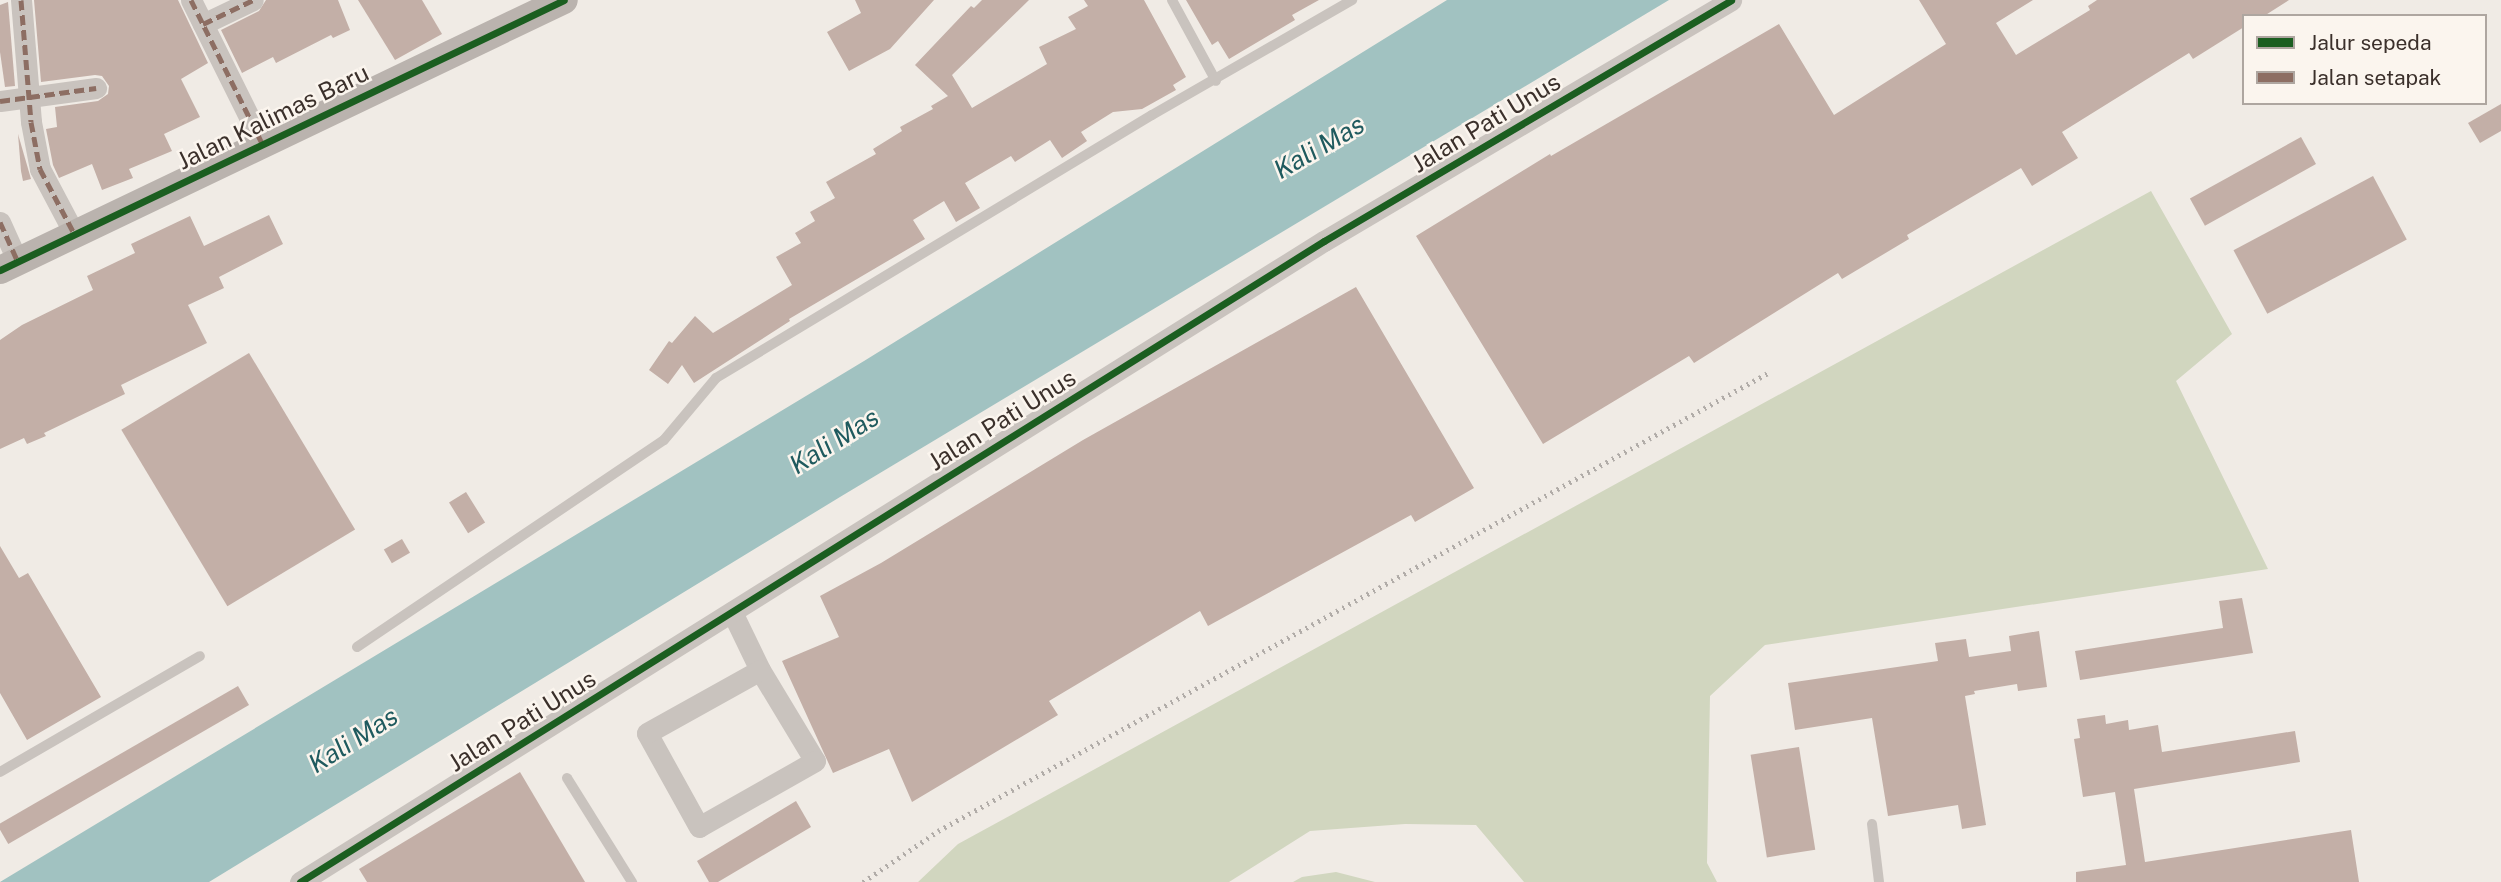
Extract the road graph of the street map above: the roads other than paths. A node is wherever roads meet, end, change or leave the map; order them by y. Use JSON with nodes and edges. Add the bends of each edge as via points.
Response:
{"nodes":[{"id":1,"x":21,"y":0,"type":"edge"},
{"id":2,"x":191,"y":0,"type":"edge"},
{"id":3,"x":253,"y":0,"type":"edge"},
{"id":4,"x":564,"y":0,"type":"edge"},
{"id":5,"x":1172,"y":0,"type":"edge"},
{"id":6,"x":1352,"y":0,"type":"edge"},
{"id":7,"x":1731,"y":0,"type":"edge"},
{"id":8,"x":203,"y":24,"type":"junction"},
{"id":9,"x":1216,"y":81,"type":"junction"},
{"id":10,"x":96,"y":88,"type":"dead end"},
{"id":11,"x":29,"y":97,"type":"junction"},
{"id":12,"x":0,"y":101,"type":"edge"},
{"id":13,"x":262,"y":143,"type":"junction"},
{"id":14,"x":0,"y":222,"type":"edge"},
{"id":15,"x":75,"y":234,"type":"junction"},
{"id":16,"x":9,"y":266,"type":"edge"},
{"id":17,"x":732,"y":611,"type":"junction"},
{"id":18,"x":357,"y":647,"type":"dead end"},
{"id":19,"x":200,"y":656,"type":"dead end"},
{"id":20,"x":760,"y":670,"type":"junction"},
{"id":21,"x":0,"y":772,"type":"edge"},
{"id":22,"x":567,"y":778,"type":"dead end"},
{"id":23,"x":1872,"y":824,"type":"dead end"},
{"id":24,"x":300,"y":882,"type":"edge"},
{"id":25,"x":632,"y":882,"type":"edge"},
{"id":26,"x":1879,"y":882,"type":"edge"}],
"edges":[{"from":1,"to":11,"type":"street"},
{"from":2,"to":8,"type":"street"},
{"from":3,"to":8,"type":"street"},
{"from":4,"to":13,"type":"street","name":"Jalan Kalimas Baru"},
{"from":5,"to":9,"type":"lane"},
{"from":6,"to":9,"type":"lane"},
{"from":7,"to":17,"type":"street","name":"Jalan Pati Unus","via":[[1324,241]]},
{"from":8,"to":13,"type":"street"},
{"from":9,"to":18,"type":"lane","via":[[716,378],[664,440]]},
{"from":10,"to":11,"type":"street"},
{"from":11,"to":12,"type":"street"},
{"from":11,"to":15,"type":"street","via":[[40,169]]},
{"from":13,"to":15,"type":"street","name":"Jalan Kalimas Baru"},
{"from":14,"to":16,"type":"street"},
{"from":15,"to":16,"type":"street","name":"Jalan Kalimas Baru"},
{"from":17,"to":20,"type":"street"},
{"from":17,"to":24,"type":"street","name":"Jalan Pati Unus"},
{"from":19,"to":21,"type":"lane"},
{"from":20,"to":20,"type":"street","via":[[647,733],[699,827],[815,761]]},
{"from":22,"to":25,"type":"lane"},
{"from":23,"to":26,"type":"lane"}]}
